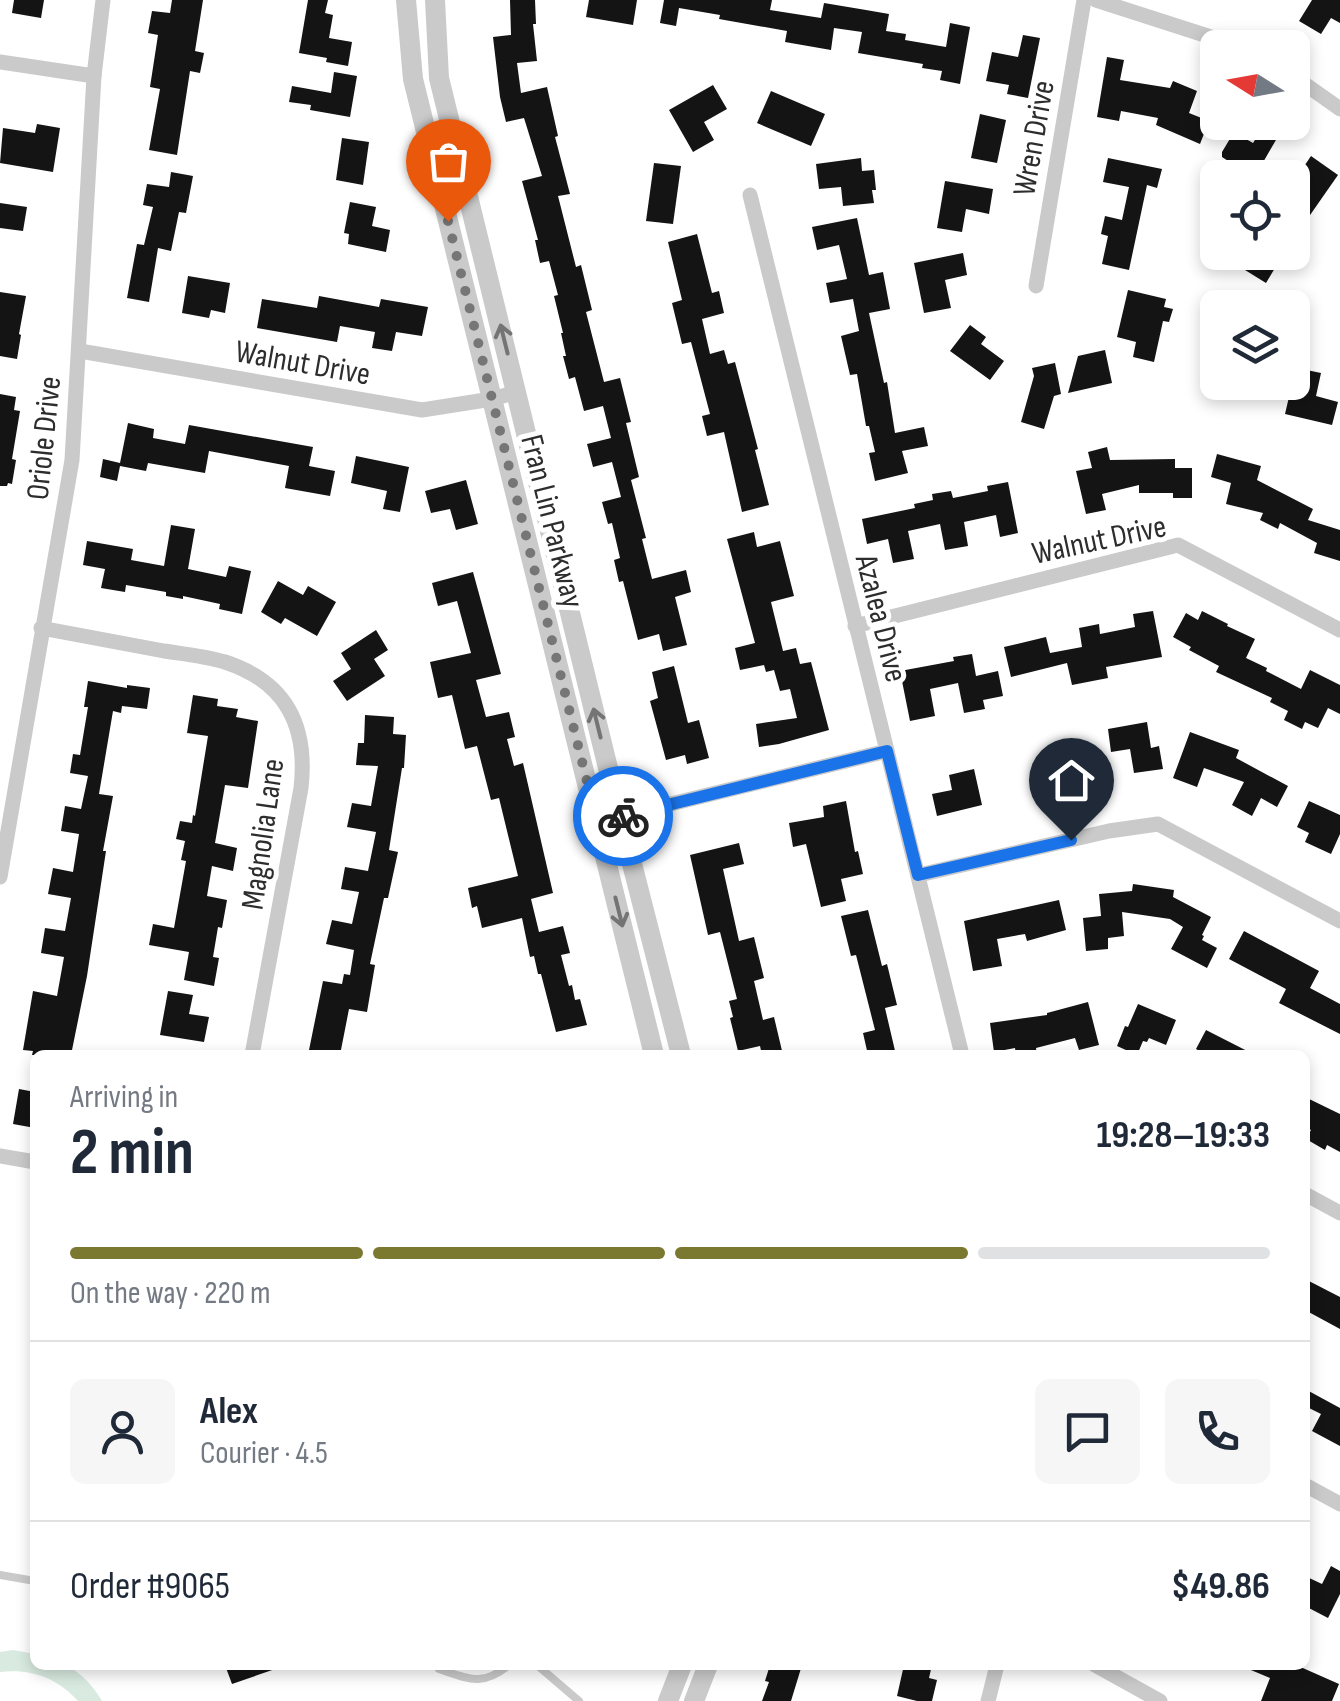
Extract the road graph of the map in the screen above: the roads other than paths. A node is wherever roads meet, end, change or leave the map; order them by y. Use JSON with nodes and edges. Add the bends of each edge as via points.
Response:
{"nodes":[{"id":1,"x":103,"y":0,"type":"edge"},
{"id":2,"x":406,"y":0,"type":"edge"},
{"id":3,"x":435,"y":0,"type":"edge"},
{"id":4,"x":1084,"y":0,"type":"edge"},
{"id":5,"x":1096,"y":0,"type":"edge"},
{"id":6,"x":1200,"y":34,"type":"edge"},
{"id":7,"x":0,"y":62,"type":"edge"},
{"id":8,"x":94,"y":76,"type":"junction"},
{"id":9,"x":1310,"y":88,"type":"edge"},
{"id":10,"x":1340,"y":109,"type":"edge"},
{"id":11,"x":750,"y":195,"type":"dead end"},
{"id":12,"x":1036,"y":286,"type":"dead end"},
{"id":13,"x":80,"y":351,"type":"junction"},
{"id":14,"x":518,"y":392,"type":"junction"},
{"id":15,"x":492,"y":399,"type":"junction"},
{"id":16,"x":855,"y":626,"type":"junction"},
{"id":17,"x":42,"y":628,"type":"junction"},
{"id":18,"x":1340,"y":630,"type":"edge"},
{"id":19,"x":887,"y":751,"type":"junction"},
{"id":20,"x":620,"y":817,"type":"junction"},
{"id":21,"x":597,"y":822,"type":"junction"},
{"id":22,"x":918,"y":875,"type":"junction"},
{"id":23,"x":0,"y":877,"type":"edge"},
{"id":24,"x":1340,"y":920,"type":"edge"},
{"id":25,"x":253,"y":1050,"type":"edge"},
{"id":26,"x":653,"y":1050,"type":"edge"},
{"id":27,"x":680,"y":1050,"type":"edge"},
{"id":28,"x":961,"y":1050,"type":"edge"},
{"id":29,"x":0,"y":1156,"type":"edge"},
{"id":30,"x":30,"y":1161,"type":"edge"},
{"id":31,"x":1310,"y":1197,"type":"edge"},
{"id":32,"x":1340,"y":1213,"type":"edge"},
{"id":33,"x":1310,"y":1488,"type":"edge"},
{"id":34,"x":1340,"y":1504,"type":"edge"},
{"id":35,"x":0,"y":1576,"type":"edge"},
{"id":36,"x":30,"y":1580,"type":"edge"},
{"id":37,"x":442,"y":1670,"type":"edge"},
{"id":38,"x":504,"y":1670,"type":"edge"},
{"id":39,"x":543,"y":1670,"type":"edge"},
{"id":40,"x":680,"y":1670,"type":"edge"},
{"id":41,"x":706,"y":1670,"type":"edge"},
{"id":42,"x":996,"y":1670,"type":"edge"},
{"id":43,"x":1104,"y":1670,"type":"edge"},
{"id":44,"x":579,"y":1701,"type":"edge"},
{"id":45,"x":668,"y":1701,"type":"edge"},
{"id":46,"x":694,"y":1701,"type":"edge"},
{"id":47,"x":988,"y":1701,"type":"edge"},
{"id":48,"x":1160,"y":1701,"type":"edge"}],
"edges":[{"from":1,"to":8,"type":"street","name":"Oriole Drive"},
{"from":2,"to":15,"type":"street","name":"Fran Lin Parkway","via":[[413,80]]},
{"from":14,"to":3,"type":"street","name":"Fran Lin Parkway","one_way":true,"via":[[439,78]]},
{"from":4,"to":12,"type":"street","name":"Wren Drive"},
{"from":5,"to":6,"type":"street"},
{"from":7,"to":8,"type":"street"},
{"from":8,"to":13,"type":"street","name":"Oriole Drive"},
{"from":9,"to":10,"type":"street"},
{"from":11,"to":16,"type":"street","name":"Azalea Drive"},
{"from":13,"to":15,"type":"street","name":"Walnut Drive","via":[[422,410]]},
{"from":13,"to":17,"type":"street","name":"Oriole Drive","via":[[72,460]]},
{"from":14,"to":15,"type":"street","name":"Walnut Drive"},
{"from":20,"to":14,"type":"street","name":"Fran Lin Parkway","one_way":true},
{"from":15,"to":21,"type":"street","name":"Fran Lin Parkway"},
{"from":16,"to":18,"type":"street","name":"Walnut Drive","via":[[1178,545]]},
{"from":16,"to":19,"type":"street","name":"Azalea Drive"},
{"from":17,"to":23,"type":"street","name":"Oriole Drive"},
{"from":17,"to":25,"type":"street","name":"Magnolia Lane","via":[[223,662],[273,688],[297,724],[302,788]]},
{"from":19,"to":20,"type":"street"},
{"from":19,"to":22,"type":"street","name":"Azalea Drive"},
{"from":20,"to":21,"type":"street"},
{"from":20,"to":27,"type":"street","name":"Fran Lin Parkway"},
{"from":21,"to":26,"type":"street","name":"Fran Lin Parkway","one_way":true},
{"from":22,"to":24,"type":"street","via":[[1158,824]]},
{"from":22,"to":28,"type":"street","name":"Azalea Drive"},
{"from":29,"to":30,"type":"street"},
{"from":31,"to":32,"type":"street"},
{"from":33,"to":34,"type":"street"},
{"from":35,"to":36,"type":"lane"},
{"from":37,"to":38,"type":"lane","via":[[474,1680]]},
{"from":39,"to":44,"type":"lane"},
{"from":40,"to":45,"type":"street"},
{"from":41,"to":46,"type":"street"},
{"from":42,"to":47,"type":"street"},
{"from":43,"to":48,"type":"street"}]}
